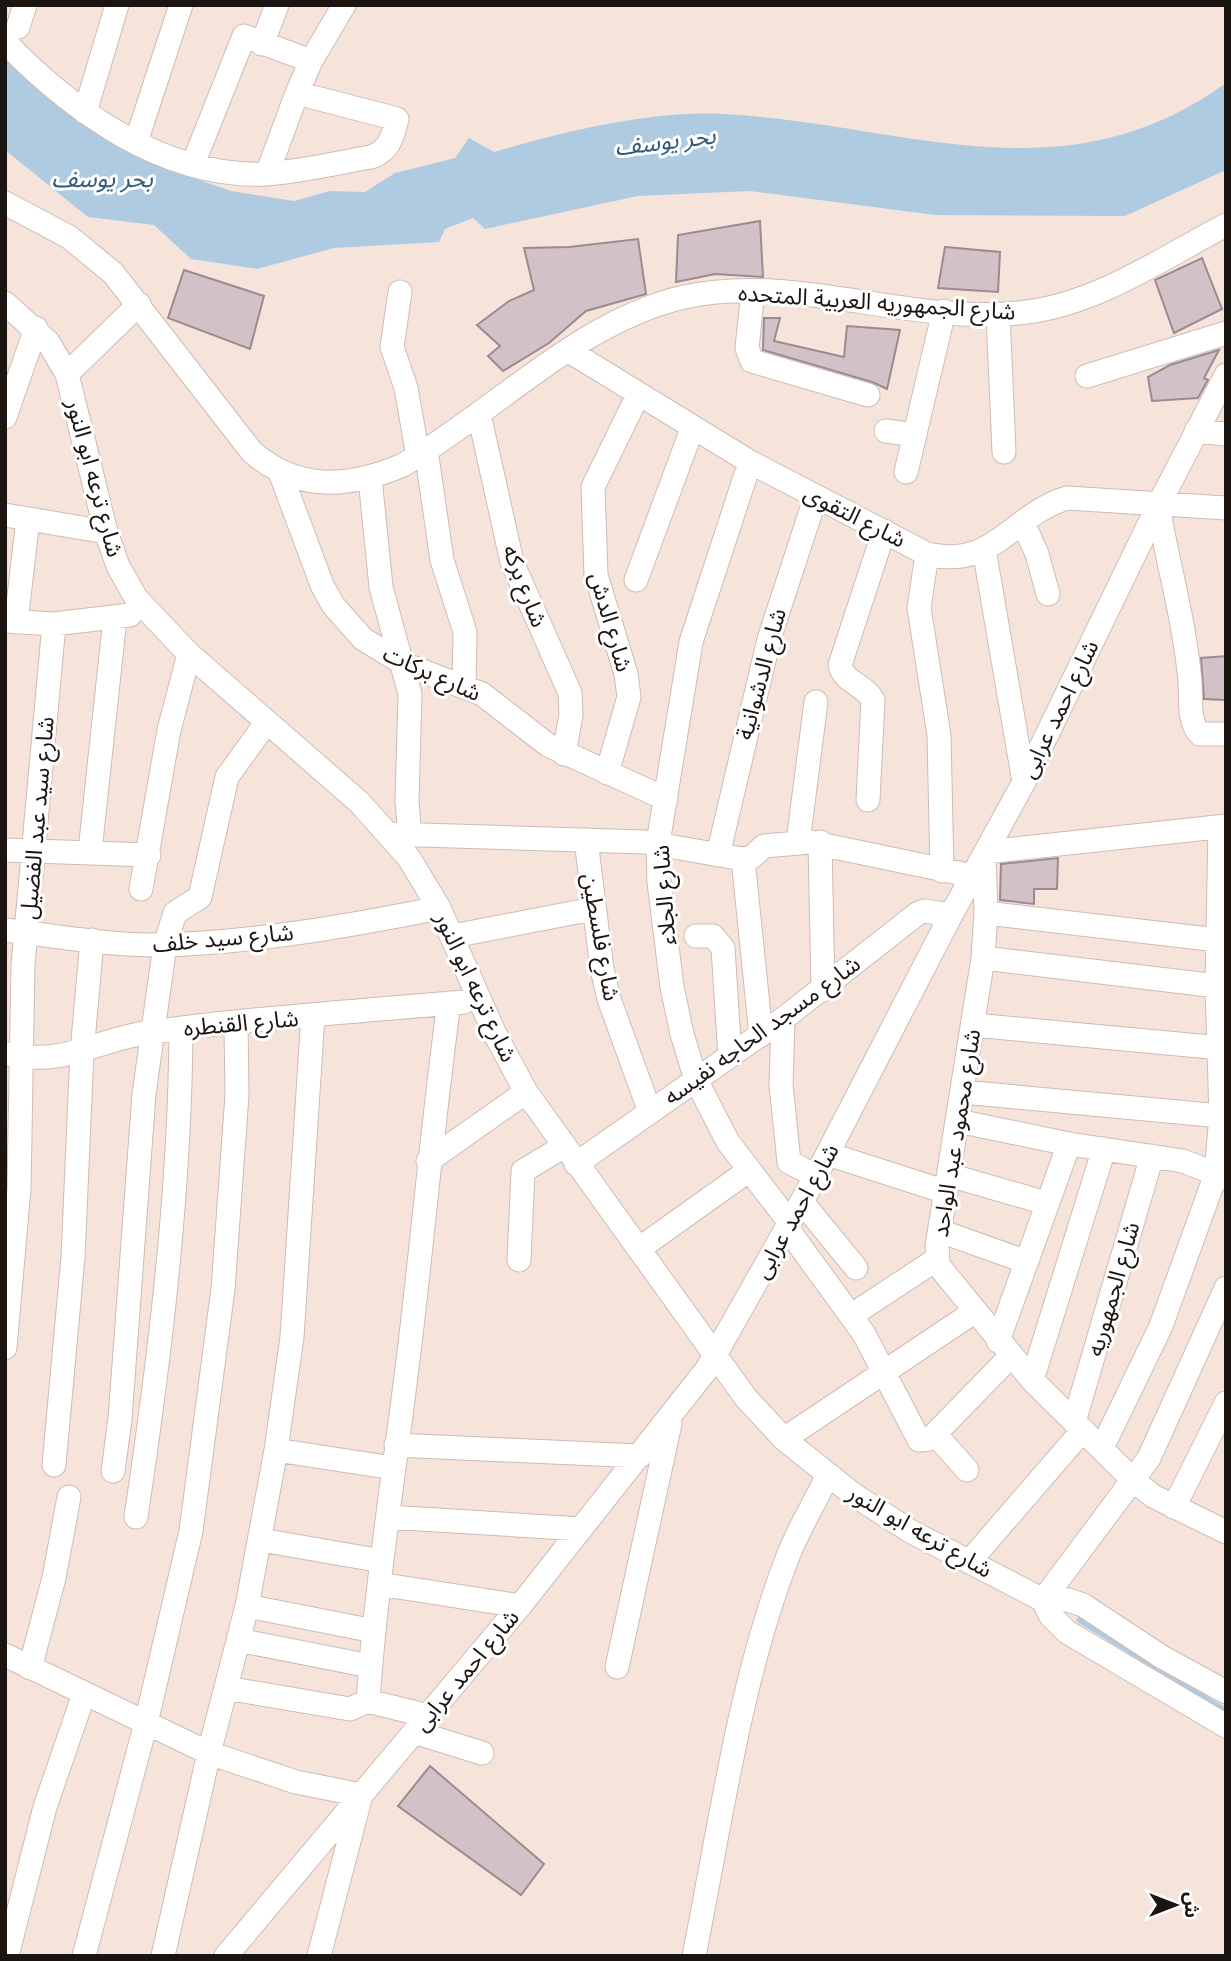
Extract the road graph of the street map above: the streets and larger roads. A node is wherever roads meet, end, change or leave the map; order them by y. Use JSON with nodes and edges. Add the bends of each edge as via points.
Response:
{"nodes":[{"id":1,"x":117,"y":5,"type":"edge"},
{"id":2,"x":181,"y":5,"type":"edge"},
{"id":3,"x":277,"y":5,"type":"edge"},
{"id":4,"x":344,"y":5,"type":"edge"},
{"id":5,"x":16,"y":25,"type":"edge"},
{"id":6,"x":262,"y":44,"type":"junction"},
{"id":7,"x":311,"y":61,"type":"junction"},
{"id":8,"x":297,"y":93,"type":"junction"},
{"id":9,"x":85,"y":112,"type":"junction"},
{"id":10,"x":136,"y":142,"type":"junction"},
{"id":11,"x":193,"y":164,"type":"junction"},
{"id":12,"x":267,"y":174,"type":"junction"},
{"id":13,"x":5,"y":203,"type":"edge"},
{"id":14,"x":1226,"y":225,"type":"edge"},
{"id":15,"x":752,"y":291,"type":"junction"},
{"id":16,"x":400,"y":292,"type":"dead end"},
{"id":17,"x":5,"y":303,"type":"edge"},
{"id":18,"x":139,"y":304,"type":"junction"},
{"id":19,"x":944,"y":311,"type":"junction"},
{"id":20,"x":998,"y":314,"type":"junction"},
{"id":21,"x":36,"y":328,"type":"junction"},
{"id":22,"x":1226,"y":333,"type":"edge"},
{"id":23,"x":569,"y":351,"type":"junction"},
{"id":24,"x":67,"y":374,"type":"junction"},
{"id":25,"x":1226,"y":375,"type":"edge"},
{"id":26,"x":1087,"y":376,"type":"dead end"},
{"id":27,"x":638,"y":395,"type":"junction"},
{"id":28,"x":868,"y":395,"type":"dead end"},
{"id":29,"x":479,"y":414,"type":"junction"},
{"id":30,"x":5,"y":418,"type":"edge"},
{"id":31,"x":692,"y":429,"type":"junction"},
{"id":32,"x":886,"y":431,"type":"dead end"},
{"id":33,"x":1196,"y":431,"type":"junction"},
{"id":34,"x":1226,"y":434,"type":"edge"},
{"id":35,"x":915,"y":435,"type":"junction"},
{"id":36,"x":1004,"y":452,"type":"dead end"},
{"id":37,"x":422,"y":453,"type":"junction"},
{"id":38,"x":750,"y":463,"type":"junction"},
{"id":39,"x":280,"y":472,"type":"junction"},
{"id":40,"x":906,"y":472,"type":"dead end"},
{"id":41,"x":370,"y":478,"type":"junction"},
{"id":42,"x":816,"y":496,"type":"junction"},
{"id":43,"x":1158,"y":506,"type":"junction"},
{"id":44,"x":1226,"y":508,"type":"edge"},
{"id":45,"x":17,"y":517,"type":"edge"},
{"id":46,"x":1023,"y":523,"type":"junction"},
{"id":47,"x":884,"y":531,"type":"junction"},
{"id":48,"x":106,"y":532,"type":"junction"},
{"id":49,"x":984,"y":549,"type":"junction"},
{"id":50,"x":927,"y":554,"type":"junction"},
{"id":51,"x":636,"y":580,"type":"dead end"},
{"id":52,"x":1048,"y":594,"type":"dead end"},
{"id":53,"x":147,"y":612,"type":"junction"},
{"id":54,"x":115,"y":618,"type":"junction"},
{"id":55,"x":10,"y":621,"type":"edge"},
{"id":56,"x":54,"y":624,"type":"junction"},
{"id":57,"x":189,"y":654,"type":"junction"},
{"id":58,"x":404,"y":664,"type":"junction"},
{"id":59,"x":464,"y":685,"type":"junction"},
{"id":60,"x":816,"y":702,"type":"dead end"},
{"id":61,"x":266,"y":723,"type":"junction"},
{"id":62,"x":1226,"y":734,"type":"edge"},
{"id":63,"x":564,"y":754,"type":"junction"},
{"id":64,"x":607,"y":773,"type":"junction"},
{"id":65,"x":1024,"y":782,"type":"junction"},
{"id":66,"x":666,"y":799,"type":"junction"},
{"id":67,"x":868,"y":800,"type":"dead end"},
{"id":68,"x":1224,"y":830,"type":"edge"},
{"id":69,"x":400,"y":835,"type":"junction"},
{"id":70,"x":586,"y":840,"type":"junction"},
{"id":71,"x":809,"y":842,"type":"junction"},
{"id":72,"x":658,"y":843,"type":"junction"},
{"id":73,"x":5,"y":850,"type":"edge"},
{"id":74,"x":34,"y":850,"type":"junction"},
{"id":75,"x":90,"y":851,"type":"junction"},
{"id":76,"x":149,"y":855,"type":"junction"},
{"id":77,"x":718,"y":855,"type":"junction"},
{"id":78,"x":744,"y":859,"type":"junction"},
{"id":79,"x":981,"y":861,"type":"junction"},
{"id":80,"x":942,"y":871,"type":"junction"},
{"id":81,"x":141,"y":889,"type":"dead end"},
{"id":82,"x":439,"y":908,"type":"junction"},
{"id":83,"x":593,"y":909,"type":"junction"},
{"id":84,"x":986,"y":913,"type":"junction"},
{"id":85,"x":951,"y":915,"type":"junction"},
{"id":86,"x":16,"y":931,"type":"edge"},
{"id":87,"x":453,"y":936,"type":"junction"},
{"id":88,"x":696,"y":936,"type":"dead end"},
{"id":89,"x":92,"y":940,"type":"junction"},
{"id":90,"x":1217,"y":940,"type":"junction"},
{"id":91,"x":165,"y":945,"type":"junction"},
{"id":92,"x":983,"y":958,"type":"junction"},
{"id":93,"x":1217,"y":986,"type":"junction"},
{"id":94,"x":822,"y":990,"type":"junction"},
{"id":95,"x":481,"y":1001,"type":"junction"},
{"id":96,"x":449,"y":1003,"type":"junction"},
{"id":97,"x":313,"y":1016,"type":"junction"},
{"id":98,"x":783,"y":1019,"type":"junction"},
{"id":99,"x":236,"y":1024,"type":"junction"},
{"id":100,"x":974,"y":1025,"type":"junction"},
{"id":101,"x":181,"y":1029,"type":"junction"},
{"id":102,"x":152,"y":1032,"type":"junction"},
{"id":103,"x":761,"y":1035,"type":"junction"},
{"id":104,"x":1221,"y":1048,"type":"junction"},
{"id":105,"x":82,"y":1052,"type":"junction"},
{"id":106,"x":13,"y":1056,"type":"edge"},
{"id":107,"x":730,"y":1056,"type":"junction"},
{"id":108,"x":696,"y":1080,"type":"junction"},
{"id":109,"x":526,"y":1092,"type":"junction"},
{"id":110,"x":963,"y":1092,"type":"junction"},
{"id":111,"x":650,"y":1112,"type":"junction"},
{"id":112,"x":1221,"y":1116,"type":"junction"},
{"id":113,"x":958,"y":1121,"type":"junction"},
{"id":114,"x":1069,"y":1144,"type":"junction"},
{"id":115,"x":1104,"y":1149,"type":"junction"},
{"id":116,"x":828,"y":1154,"type":"junction"},
{"id":117,"x":569,"y":1155,"type":"junction"},
{"id":118,"x":1152,"y":1156,"type":"junction"},
{"id":119,"x":428,"y":1161,"type":"junction"},
{"id":120,"x":748,"y":1171,"type":"junction"},
{"id":121,"x":816,"y":1176,"type":"junction"},
{"id":122,"x":1221,"y":1176,"type":"edge"},
{"id":123,"x":947,"y":1184,"type":"junction"},
{"id":124,"x":802,"y":1202,"type":"junction"},
{"id":125,"x":1046,"y":1203,"type":"junction"},
{"id":126,"x":788,"y":1225,"type":"junction"},
{"id":127,"x":940,"y":1231,"type":"junction"},
{"id":128,"x":640,"y":1248,"type":"junction"},
{"id":129,"x":937,"y":1259,"type":"junction"},
{"id":130,"x":519,"y":1260,"type":"dead end"},
{"id":131,"x":1024,"y":1261,"type":"junction"},
{"id":132,"x":856,"y":1268,"type":"dead end"},
{"id":133,"x":1226,"y":1288,"type":"edge"},
{"id":134,"x":974,"y":1312,"type":"junction"},
{"id":135,"x":852,"y":1315,"type":"junction"},
{"id":136,"x":5,"y":1348,"type":"edge"},
{"id":137,"x":1004,"y":1349,"type":"junction"},
{"id":138,"x":715,"y":1356,"type":"junction"},
{"id":139,"x":885,"y":1372,"type":"junction"},
{"id":140,"x":1032,"y":1380,"type":"junction"},
{"id":141,"x":1226,"y":1403,"type":"edge"},
{"id":142,"x":671,"y":1418,"type":"junction"},
{"id":143,"x":1078,"y":1426,"type":"junction"},
{"id":144,"x":925,"y":1436,"type":"junction"},
{"id":145,"x":784,"y":1439,"type":"junction"},
{"id":146,"x":396,"y":1445,"type":"junction"},
{"id":147,"x":1102,"y":1448,"type":"junction"},
{"id":148,"x":276,"y":1450,"type":"junction"},
{"id":149,"x":640,"y":1456,"type":"junction"},
{"id":150,"x":54,"y":1465,"type":"dead end"},
{"id":151,"x":393,"y":1468,"type":"junction"},
{"id":152,"x":967,"y":1470,"type":"dead end"},
{"id":153,"x":113,"y":1471,"type":"dead end"},
{"id":154,"x":828,"y":1475,"type":"junction"},
{"id":155,"x":1134,"y":1481,"type":"junction"},
{"id":156,"x":69,"y":1497,"type":"dead end"},
{"id":157,"x":1174,"y":1507,"type":"junction"},
{"id":158,"x":136,"y":1517,"type":"dead end"},
{"id":159,"x":388,"y":1517,"type":"junction"},
{"id":160,"x":581,"y":1530,"type":"junction"},
{"id":161,"x":1226,"y":1532,"type":"edge"},
{"id":162,"x":261,"y":1540,"type":"junction"},
{"id":163,"x":382,"y":1561,"type":"junction"},
{"id":164,"x":969,"y":1562,"type":"junction"},
{"id":165,"x":379,"y":1584,"type":"junction"},
{"id":166,"x":1043,"y":1600,"type":"junction"},
{"id":167,"x":247,"y":1606,"type":"junction"},
{"id":168,"x":520,"y":1606,"type":"junction"},
{"id":169,"x":374,"y":1631,"type":"junction"},
{"id":170,"x":238,"y":1640,"type":"junction"},
{"id":171,"x":5,"y":1655,"type":"edge"},
{"id":172,"x":370,"y":1666,"type":"junction"},
{"id":173,"x":617,"y":1667,"type":"dead end"},
{"id":174,"x":30,"y":1668,"type":"junction"},
{"id":175,"x":226,"y":1688,"type":"junction"},
{"id":176,"x":1226,"y":1692,"type":"edge"},
{"id":177,"x":84,"y":1695,"type":"junction"},
{"id":178,"x":368,"y":1701,"type":"junction"},
{"id":179,"x":146,"y":1723,"type":"junction"},
{"id":180,"x":421,"y":1724,"type":"junction"},
{"id":181,"x":1226,"y":1726,"type":"edge"},
{"id":182,"x":482,"y":1752,"type":"dead end"},
{"id":183,"x":209,"y":1753,"type":"junction"},
{"id":184,"x":361,"y":1796,"type":"junction"},
{"id":185,"x":321,"y":1954,"type":"edge"},
{"id":186,"x":7,"y":1956,"type":"edge"},
{"id":187,"x":84,"y":1956,"type":"edge"},
{"id":188,"x":163,"y":1956,"type":"edge"},
{"id":189,"x":226,"y":1956,"type":"edge"},
{"id":190,"x":694,"y":1956,"type":"edge"}],
"edges":[{"from":1,"to":9,"type":"street"},
{"from":2,"to":10,"type":"street"},
{"from":3,"to":6,"type":"street"},
{"from":4,"to":7,"type":"street"},
{"from":5,"to":9,"type":"street","via":[[41,77]]},
{"from":6,"to":7,"type":"street"},
{"from":6,"to":11,"type":"street","via":[[244,36]]},
{"from":7,"to":8,"type":"street"},
{"from":8,"to":12,"type":"street"},
{"from":8,"to":12,"type":"street","via":[[397,119],[391,140],[382,153],[371,157]]},
{"from":9,"to":10,"type":"street"},
{"from":10,"to":11,"type":"street"},
{"from":11,"to":12,"type":"street"},
{"from":13,"to":18,"type":"street","name":"شارع الجمهوريه العربية المتحده","via":[[83,247]]},
{"from":14,"to":20,"type":"street","name":"شارع الجمهوريه العربية المتحده","via":[[1079,300],[1037,311]]},
{"from":15,"to":19,"type":"street","name":"شارع الجمهوريه العربية المتحده"},
{"from":15,"to":23,"type":"street","name":"شارع الجمهوريه العربية المتحده","via":[[706,293],[661,303],[618,321]]},
{"from":15,"to":28,"type":"street","via":[[747,348],[752,362]]},
{"from":16,"to":37,"type":"street","via":[[392,347]]},
{"from":17,"to":21,"type":"street","name":"شارع ترعه ابو النور"},
{"from":18,"to":24,"type":"street"},
{"from":18,"to":39,"type":"street","name":"شارع الجمهوريه العربية المتحده","via":[[240,439]]},
{"from":19,"to":20,"type":"street","name":"شارع الجمهوريه العربية المتحده"},
{"from":19,"to":35,"type":"street"},
{"from":20,"to":36,"type":"street"},
{"from":21,"to":24,"type":"street","name":"شارع ترعه ابو النور"},
{"from":21,"to":30,"type":"street"},
{"from":22,"to":26,"type":"street"},
{"from":23,"to":27,"type":"street","name":"شارع التقوى"},
{"from":23,"to":29,"type":"street","name":"شارع الجمهوريه العربية المتحده"},
{"from":24,"to":48,"type":"street","name":"شارع ترعه ابو النور"},
{"from":25,"to":33,"type":"street","name":"شارع احمد عرابى"},
{"from":27,"to":31,"type":"street","name":"شارع التقوى"},
{"from":27,"to":64,"type":"street","name":"شارع الدش","via":[[593,487],[596,575],[629,685],[628,708]]},
{"from":29,"to":37,"type":"street","name":"شارع الجمهوريه العربية المتحده"},
{"from":29,"to":63,"type":"street","name":"شارع بركه","via":[[512,562],[570,693]]},
{"from":31,"to":38,"type":"street","name":"شارع التقوى"},
{"from":31,"to":51,"type":"street"},
{"from":32,"to":35,"type":"street"},
{"from":33,"to":34,"type":"street"},
{"from":33,"to":43,"type":"street","name":"شارع احمد عرابى"},
{"from":35,"to":40,"type":"street"},
{"from":37,"to":41,"type":"street","name":"شارع الجمهوريه العربية المتحده"},
{"from":37,"to":59,"type":"street","via":[[442,560],[465,632]]},
{"from":38,"to":42,"type":"street","name":"شارع التقوى"},
{"from":38,"to":66,"type":"street","name":"شارع الجلاء","via":[[696,618]]},
{"from":39,"to":41,"type":"street","name":"شارع الجمهوريه العربية المتحده","via":[[324,484]]},
{"from":39,"to":58,"type":"street","name":"شارع بركات","via":[[333,606],[363,639]]},
{"from":41,"to":58,"type":"street","via":[[381,587]]},
{"from":42,"to":47,"type":"street","name":"شارع التقوى"},
{"from":42,"to":77,"type":"street","name":"شارع الدشوانية","via":[[763,663]]},
{"from":43,"to":44,"type":"street","name":"شارع التقوى"},
{"from":43,"to":46,"type":"street","name":"شارع التقوى","via":[[1067,498]]},
{"from":43,"to":62,"type":"street","via":[[1186,642],[1193,722],[1200,734]]},
{"from":43,"to":65,"type":"street","name":"شارع احمد عرابى"},
{"from":45,"to":48,"type":"street"},
{"from":45,"to":55,"type":"street"},
{"from":46,"to":49,"type":"street","name":"شارع التقوى"},
{"from":46,"to":52,"type":"street"},
{"from":47,"to":50,"type":"street","name":"شارع التقوى"},
{"from":47,"to":67,"type":"street","via":[[840,665],[844,676],[873,700]]},
{"from":48,"to":53,"type":"street","name":"شارع ترعه ابو النور","via":[[126,582]]},
{"from":49,"to":50,"type":"street","name":"شارع التقوى","via":[[962,558]]},
{"from":49,"to":65,"type":"street"},
{"from":50,"to":80,"type":"street","via":[[919,608],[939,735]]},
{"from":53,"to":54,"type":"street"},
{"from":53,"to":57,"type":"street","name":"شارع ترعه ابو النور"},
{"from":54,"to":56,"type":"street"},
{"from":54,"to":75,"type":"street"},
{"from":55,"to":56,"type":"street"},
{"from":56,"to":74,"type":"street","name":"شارع سيد عبد الفضيل"},
{"from":57,"to":61,"type":"street","name":"شارع ترعه ابو النور"},
{"from":57,"to":76,"type":"street","via":[[169,730]]},
{"from":58,"to":59,"type":"street","name":"شارع بركات"},
{"from":58,"to":69,"type":"street","via":[[411,704],[407,802]]},
{"from":59,"to":63,"type":"street","name":"شارع بركات"},
{"from":60,"to":71,"type":"street"},
{"from":61,"to":69,"type":"street","name":"شارع ترعه ابو النور"},
{"from":61,"to":91,"type":"street","via":[[227,777],[200,897],[174,913]]},
{"from":63,"to":64,"type":"street","name":"شارع بركات"},
{"from":64,"to":66,"type":"street","name":"شارع بركات"},
{"from":65,"to":79,"type":"street","name":"شارع احمد عرابى"},
{"from":66,"to":72,"type":"street","name":"شارع الجلاء"},
{"from":68,"to":79,"type":"street"},
{"from":68,"to":90,"type":"street"},
{"from":69,"to":70,"type":"street"},
{"from":69,"to":82,"type":"street","name":"شارع ترعه ابو النور"},
{"from":70,"to":72,"type":"street"},
{"from":70,"to":83,"type":"street","name":"شارع فلسطين"},
{"from":71,"to":78,"type":"street","via":[[764,846]]},
{"from":71,"to":80,"type":"street"},
{"from":71,"to":94,"type":"street"},
{"from":72,"to":77,"type":"street"},
{"from":72,"to":108,"type":"street","name":"شارع الجلاء","via":[[672,987]]},
{"from":73,"to":74,"type":"street"},
{"from":74,"to":75,"type":"street"},
{"from":74,"to":86,"type":"street","name":"شارع سيد عبد الفضيل"},
{"from":75,"to":76,"type":"street"},
{"from":76,"to":81,"type":"street"},
{"from":77,"to":78,"type":"street"},
{"from":78,"to":103,"type":"street"},
{"from":79,"to":80,"type":"street"},
{"from":79,"to":84,"type":"street","name":"شارع محمود عبد الواحد"},
{"from":79,"to":85,"type":"street","name":"شارع احمد عرابى"},
{"from":82,"to":87,"type":"street","name":"شارع ترعه ابو النور"},
{"from":82,"to":91,"type":"street","name":"شارع سيد خلف","via":[[303,931]]},
{"from":83,"to":87,"type":"street"},
{"from":83,"to":111,"type":"street","name":"شارع فلسطين","via":[[609,999]]},
{"from":84,"to":90,"type":"street"},
{"from":84,"to":92,"type":"street","name":"شارع محمود عبد الواحد"},
{"from":85,"to":94,"type":"street","name":"شارع مسجد الحاجه نفيسه","via":[[916,914]]},
{"from":85,"to":116,"type":"street","name":"شارع احمد عرابى"},
{"from":86,"to":89,"type":"street","name":"شارع سيد خلف"},
{"from":86,"to":106,"type":"street","name":"شارع سيد عبد الفضيل"},
{"from":87,"to":95,"type":"street","name":"شارع ترعه ابو النور"},
{"from":88,"to":107,"type":"street","via":[[713,936],[723,948]]},
{"from":89,"to":91,"type":"street","name":"شارع سيد خلف"},
{"from":89,"to":105,"type":"street"},
{"from":90,"to":93,"type":"street"},
{"from":91,"to":102,"type":"street"},
{"from":92,"to":93,"type":"street"},
{"from":92,"to":100,"type":"street","name":"شارع محمود عبد الواحد"},
{"from":93,"to":104,"type":"street"},
{"from":94,"to":98,"type":"street","name":"شارع مسجد الحاجه نفيسه"},
{"from":95,"to":96,"type":"street","name":"شارع القنطره"},
{"from":95,"to":109,"type":"street","name":"شارع ترعه ابو النور"},
{"from":96,"to":97,"type":"street","name":"شارع القنطره"},
{"from":96,"to":119,"type":"street"},
{"from":97,"to":99,"type":"street","name":"شارع القنطره"},
{"from":97,"to":148,"type":"street","via":[[292,1337]]},
{"from":98,"to":103,"type":"street","name":"شارع مسجد الحاجه نفيسه"},
{"from":98,"to":121,"type":"street","via":[[781,1085],[789,1163]]},
{"from":99,"to":101,"type":"street","name":"شارع القنطره"},
{"from":99,"to":179,"type":"street","via":[[237,1095],[229,1211],[204,1449],[191,1531]]},
{"from":100,"to":104,"type":"street"},
{"from":100,"to":110,"type":"street","name":"شارع محمود عبد الواحد"},
{"from":101,"to":102,"type":"street","name":"شارع القنطره"},
{"from":101,"to":158,"type":"street","via":[[164,1288]]},
{"from":102,"to":105,"type":"street","name":"شارع القنطره"},
{"from":102,"to":153,"type":"street"},
{"from":103,"to":107,"type":"street","name":"شارع مسجد الحاجه نفيسه"},
{"from":104,"to":112,"type":"street"},
{"from":105,"to":106,"type":"street","name":"شارع القنطره","via":[[51,1058]]},
{"from":105,"to":150,"type":"street","via":[[73,1257]]},
{"from":106,"to":136,"type":"street","name":"شارع سيد عبد الفضيل","via":[[19,1189]]},
{"from":107,"to":108,"type":"street","name":"شارع مسجد الحاجه نفيسه"},
{"from":108,"to":111,"type":"street","name":"شارع مسجد الحاجه نفيسه"},
{"from":108,"to":120,"type":"street","name":"شارع الجلاء"},
{"from":109,"to":117,"type":"street","name":"شارع ترعه ابو النور"},
{"from":109,"to":119,"type":"street"},
{"from":110,"to":112,"type":"street"},
{"from":110,"to":113,"type":"street","name":"شارع محمود عبد الواحد"},
{"from":111,"to":117,"type":"street","name":"شارع مسجد الحاجه نفيسه"},
{"from":112,"to":122,"type":"street"},
{"from":113,"to":114,"type":"street"},
{"from":113,"to":123,"type":"street","name":"شارع محمود عبد الواحد"},
{"from":114,"to":115,"type":"street"},
{"from":114,"to":125,"type":"street"},
{"from":115,"to":118,"type":"street"},
{"from":115,"to":140,"type":"street"},
{"from":116,"to":121,"type":"street","name":"شارع احمد عرابى"},
{"from":116,"to":123,"type":"street"},
{"from":117,"to":128,"type":"street","name":"شارع ترعه ابو النور"},
{"from":117,"to":130,"type":"street","name":"شارع مسجد الحاجه نفيسه","via":[[523,1171]]},
{"from":118,"to":122,"type":"street","via":[[1184,1161]]},
{"from":118,"to":143,"type":"street","name":"شارع الجمهوريه"},
{"from":119,"to":146,"type":"street"},
{"from":120,"to":126,"type":"street","name":"شارع الجلاء"},
{"from":120,"to":128,"type":"street"},
{"from":121,"to":124,"type":"street","name":"شارع احمد عرابى"},
{"from":122,"to":147,"type":"street","via":[[1161,1326]]},
{"from":123,"to":125,"type":"street"},
{"from":123,"to":127,"type":"street","name":"شارع محمود عبد الواحد"},
{"from":124,"to":126,"type":"street","name":"شارع احمد عرابى"},
{"from":124,"to":132,"type":"street"},
{"from":125,"to":131,"type":"street"},
{"from":126,"to":135,"type":"street","name":"شارع الجلاء"},
{"from":126,"to":138,"type":"street","name":"شارع احمد عرابى"},
{"from":127,"to":129,"type":"street","name":"شارع محمود عبد الواحد"},
{"from":127,"to":131,"type":"street"},
{"from":128,"to":138,"type":"street","name":"شارع ترعه ابو النور"},
{"from":129,"to":134,"type":"street","name":"شارع محمود عبد الواحد"},
{"from":129,"to":135,"type":"street"},
{"from":131,"to":137,"type":"street"},
{"from":133,"to":155,"type":"street","via":[[1156,1446]]},
{"from":134,"to":137,"type":"street","name":"شارع محمود عبد الواحد"},
{"from":134,"to":139,"type":"street"},
{"from":135,"to":139,"type":"street","name":"شارع الجلاء"},
{"from":137,"to":140,"type":"street","name":"شارع محمود عبد الواحد"},
{"from":137,"to":144,"type":"street"},
{"from":138,"to":142,"type":"street","name":"شارع احمد عرابى"},
{"from":138,"to":145,"type":"street","name":"شارع ترعه ابو النور"},
{"from":139,"to":144,"type":"street","name":"شارع الجلاء"},
{"from":139,"to":145,"type":"street"},
{"from":140,"to":143,"type":"street","name":"شارع محمود عبد الواحد"},
{"from":141,"to":157,"type":"street"},
{"from":142,"to":149,"type":"street","name":"شارع احمد عرابى"},
{"from":142,"to":173,"type":"street"},
{"from":143,"to":147,"type":"street","name":"شارع محمود عبد الواحد"},
{"from":143,"to":164,"type":"street"},
{"from":144,"to":152,"type":"street","name":"شارع الجلاء"},
{"from":145,"to":154,"type":"street","name":"شارع ترعه ابو النور"},
{"from":146,"to":149,"type":"street"},
{"from":146,"to":151,"type":"street"},
{"from":147,"to":155,"type":"street","name":"شارع محمود عبد الواحد"},
{"from":148,"to":151,"type":"street"},
{"from":148,"to":162,"type":"street"},
{"from":149,"to":160,"type":"street","name":"شارع احمد عرابى"},
{"from":151,"to":159,"type":"street"},
{"from":154,"to":164,"type":"street","name":"شارع ترعه ابو النور","via":[[882,1514]]},
{"from":154,"to":190,"type":"street","via":[[788,1556],[761,1643]]},
{"from":155,"to":157,"type":"street","name":"شارع محمود عبد الواحد"},
{"from":155,"to":166,"type":"street"},
{"from":156,"to":174,"type":"street"},
{"from":157,"to":161,"type":"street","name":"شارع محمود عبد الواحد"},
{"from":159,"to":160,"type":"street"},
{"from":159,"to":163,"type":"street"},
{"from":160,"to":168,"type":"street","name":"شارع احمد عرابى"},
{"from":162,"to":163,"type":"street"},
{"from":162,"to":167,"type":"street"},
{"from":163,"to":165,"type":"street"},
{"from":164,"to":166,"type":"street","name":"شارع ترعه ابو النور"},
{"from":165,"to":168,"type":"street"},
{"from":165,"to":169,"type":"street"},
{"from":166,"to":176,"type":"street","name":"شارع ترعه ابو النور","via":[[1083,1605]]},
{"from":166,"to":181,"type":"street","name":"شارع ترعه ابو النور","via":[[1049,1615],[1067,1632]]},
{"from":167,"to":169,"type":"street"},
{"from":167,"to":170,"type":"street"},
{"from":168,"to":180,"type":"street","name":"شارع احمد عرابى"},
{"from":169,"to":172,"type":"street"},
{"from":170,"to":172,"type":"street"},
{"from":170,"to":175,"type":"street"},
{"from":171,"to":174,"type":"street"},
{"from":172,"to":178,"type":"street"},
{"from":174,"to":177,"type":"street"},
{"from":175,"to":178,"type":"street","via":[[351,1709]]},
{"from":175,"to":183,"type":"street"},
{"from":177,"to":179,"type":"street"},
{"from":177,"to":186,"type":"street","via":[[45,1807]]},
{"from":178,"to":180,"type":"street"},
{"from":179,"to":183,"type":"street"},
{"from":179,"to":187,"type":"street"},
{"from":180,"to":182,"type":"street"},
{"from":180,"to":184,"type":"street","name":"شارع احمد عرابى"},
{"from":183,"to":184,"type":"street","via":[[296,1782]]},
{"from":183,"to":188,"type":"street"},
{"from":184,"to":185,"type":"street"},
{"from":184,"to":189,"type":"street","name":"شارع احمد عرابى"}]}
